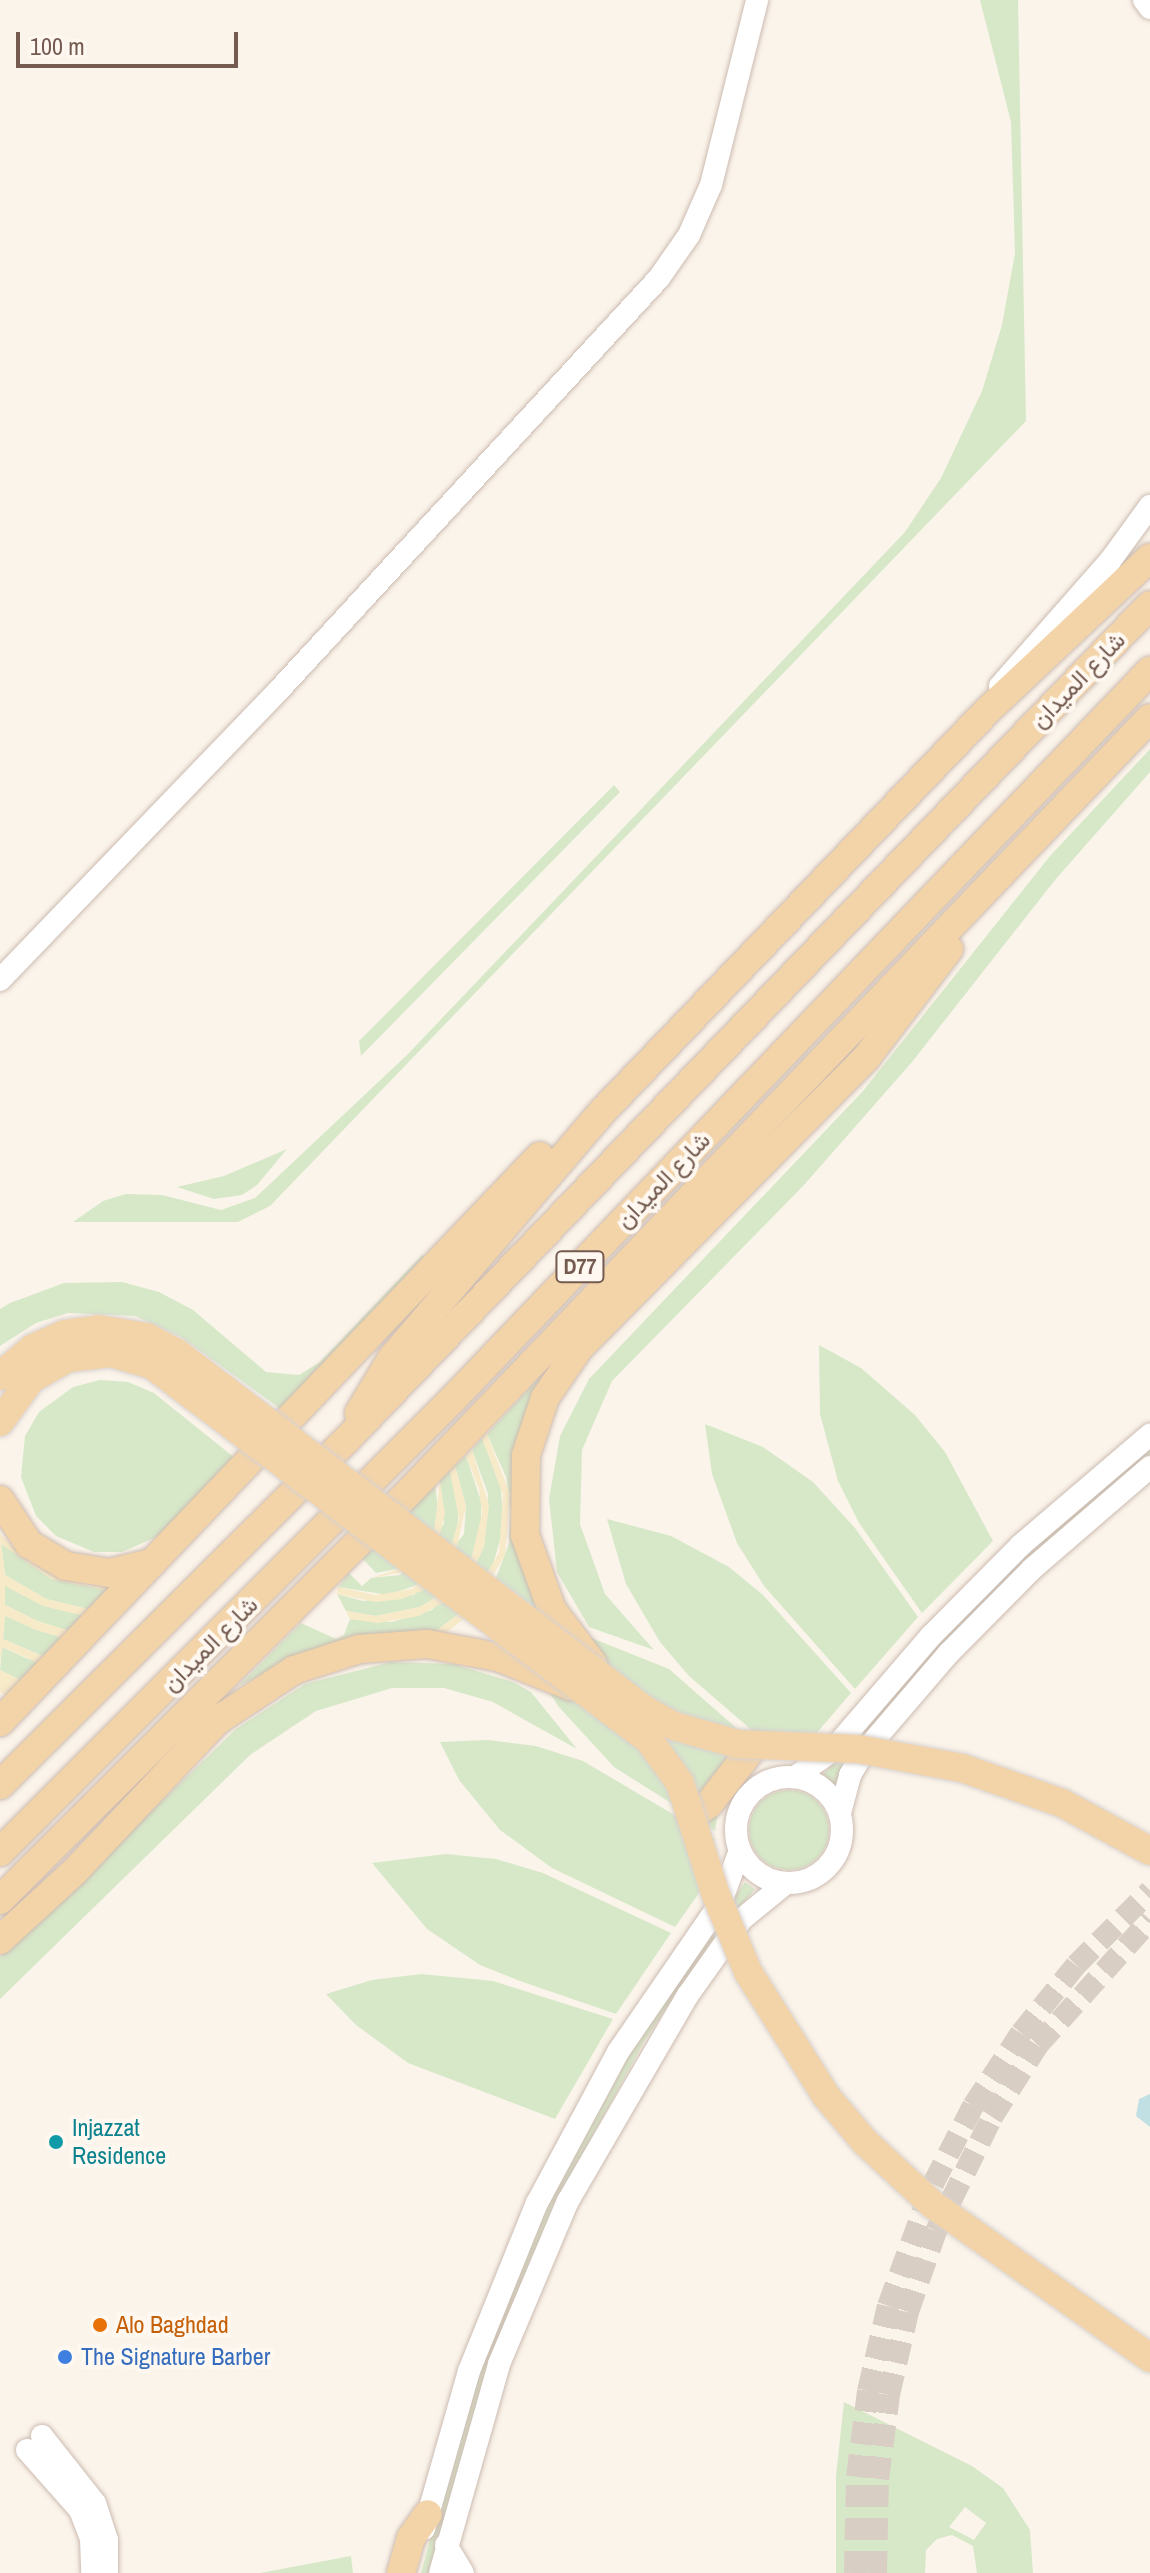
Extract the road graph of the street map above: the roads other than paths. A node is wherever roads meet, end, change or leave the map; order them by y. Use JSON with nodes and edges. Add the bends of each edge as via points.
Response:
{"nodes":[{"id":1,"x":757,"y":0,"type":"edge"},
{"id":2,"x":1144,"y":0,"type":"edge"},
{"id":3,"x":1150,"y":8,"type":"edge"},
{"id":4,"x":1150,"y":506,"type":"edge"},
{"id":5,"x":1150,"y":558,"type":"edge"},
{"id":6,"x":1150,"y":605,"type":"edge"},
{"id":7,"x":1150,"y":671,"type":"edge"},
{"id":8,"x":989,"y":709,"type":"junction"},
{"id":9,"x":1150,"y":718,"type":"edge"},
{"id":10,"x":1012,"y":861,"type":"junction"},
{"id":11,"x":0,"y":980,"type":"edge"},
{"id":12,"x":646,"y":1066,"type":"junction"},
{"id":13,"x":0,"y":1376,"type":"edge"},
{"id":14,"x":0,"y":1422,"type":"edge"},
{"id":15,"x":1150,"y":1435,"type":"edge"},
{"id":16,"x":350,"y":1436,"type":"junction"},
{"id":17,"x":1150,"y":1467,"type":"edge"},
{"id":18,"x":0,"y":1500,"type":"edge"},
{"id":19,"x":152,"y":1562,"type":"junction"},
{"id":20,"x":597,"y":1687,"type":"junction"},
{"id":21,"x":0,"y":1722,"type":"edge"},
{"id":22,"x":754,"y":1746,"type":"junction"},
{"id":23,"x":795,"y":1777,"type":"junction"},
{"id":24,"x":0,"y":1785,"type":"edge"},
{"id":25,"x":840,"y":1813,"type":"junction"},
{"id":26,"x":692,"y":1815,"type":"junction"},
{"id":27,"x":740,"y":1850,"type":"junction"},
{"id":28,"x":1150,"y":1851,"type":"edge"},
{"id":29,"x":0,"y":1852,"type":"edge"},
{"id":30,"x":786,"y":1883,"type":"junction"},
{"id":31,"x":0,"y":1900,"type":"edge"},
{"id":32,"x":0,"y":1940,"type":"edge"},
{"id":33,"x":1150,"y":2358,"type":"edge"},
{"id":34,"x":428,"y":2514,"type":"junction"},
{"id":35,"x":446,"y":2545,"type":"junction"},
{"id":36,"x":92,"y":2573,"type":"edge"},
{"id":37,"x":107,"y":2573,"type":"edge"},
{"id":38,"x":401,"y":2573,"type":"edge"},
{"id":39,"x":414,"y":2573,"type":"edge"},
{"id":40,"x":440,"y":2573,"type":"edge"},
{"id":41,"x":463,"y":2573,"type":"edge"}],
"edges":[{"from":1,"to":11,"type":"street","via":[[711,185],[689,235],[659,278],[279,690]]},
{"from":2,"to":3,"type":"street"},
{"from":4,"to":8,"type":"street","via":[[1110,561],[1009,672]]},
{"from":5,"to":8,"type":"main road"},
{"from":6,"to":16,"type":"main road","name":"شارع الميدان","number":"D77"},
{"from":7,"to":29,"type":"main road","name":"شارع الميدان","number":"D77","via":[[453,1399]]},
{"from":8,"to":12,"type":"main road"},
{"from":9,"to":10,"type":"main road"},
{"from":10,"to":20,"type":"main road","bridge":true,"via":[[866,1058],[649,1276],[555,1380],[537,1416],[523,1474],[523,1525],[535,1574]]},
{"from":10,"to":31,"type":"main road","via":[[412,1489]]},
{"from":12,"to":16,"type":"main road","via":[[392,1358]]},
{"from":12,"to":19,"type":"main road","via":[[599,1093]]},
{"from":13,"to":20,"type":"main road","bridge":true,"via":[[33,1348],[81,1331],[114,1330],[163,1344]]},
{"from":14,"to":20,"type":"main road","bridge":true,"via":[[31,1379],[68,1358],[111,1353],[152,1365]]},
{"from":15,"to":23,"type":"street","via":[[1011,1555],[931,1636],[832,1751]]},
{"from":16,"to":24,"type":"main road","name":"شارع الميدان","number":"D77"},
{"from":17,"to":25,"type":"street","via":[[1032,1569],[949,1653],[864,1752],[850,1775]]},
{"from":18,"to":19,"type":"main road","via":[[29,1544],[66,1566],[109,1573]]},
{"from":19,"to":21,"type":"main road"},
{"from":20,"to":22,"type":"main road","bridge":true,"via":[[674,1726],[721,1742]]},
{"from":20,"to":26,"type":"main road","bridge":true,"via":[[661,1753]]},
{"from":20,"to":32,"type":"main road","bridge":true,"via":[[472,1650],[382,1645],[326,1657],[274,1680],[203,1737],[75,1871]]},
{"from":22,"to":26,"type":"main road","via":[[709,1804]]},
{"from":22,"to":28,"type":"main road","bridge":true,"via":[[858,1749],[962,1768],[1062,1803]]},
{"from":23,"to":25,"type":"street","via":[[823,1789]]},
{"from":23,"to":27,"type":"street","via":[[763,1784],[747,1798],[736,1828]]},
{"from":25,"to":30,"type":"street","via":[[842,1834],[833,1860],[812,1878]]},
{"from":26,"to":33,"type":"main road","bridge":true,"via":[[716,1895],[748,1972],[791,2047],[845,2120],[932,2204]]},
{"from":27,"to":30,"type":"street","via":[[758,1873]]},
{"from":27,"to":34,"type":"street","via":[[721,1902],[618,2052],[537,2203],[469,2371]]},
{"from":30,"to":35,"type":"street","via":[[742,1919],[688,1995],[568,2201],[499,2364]]},
{"from":34,"to":38,"type":"main road","via":[[411,2538]]},
{"from":34,"to":39,"type":"street"},
{"from":35,"to":40,"type":"street"},
{"from":35,"to":41,"type":"street"},
{"from":36,"to":37,"type":"street","via":[[91,2538],[80,2510],[35,2443],[95,2503],[107,2540]]}]}
